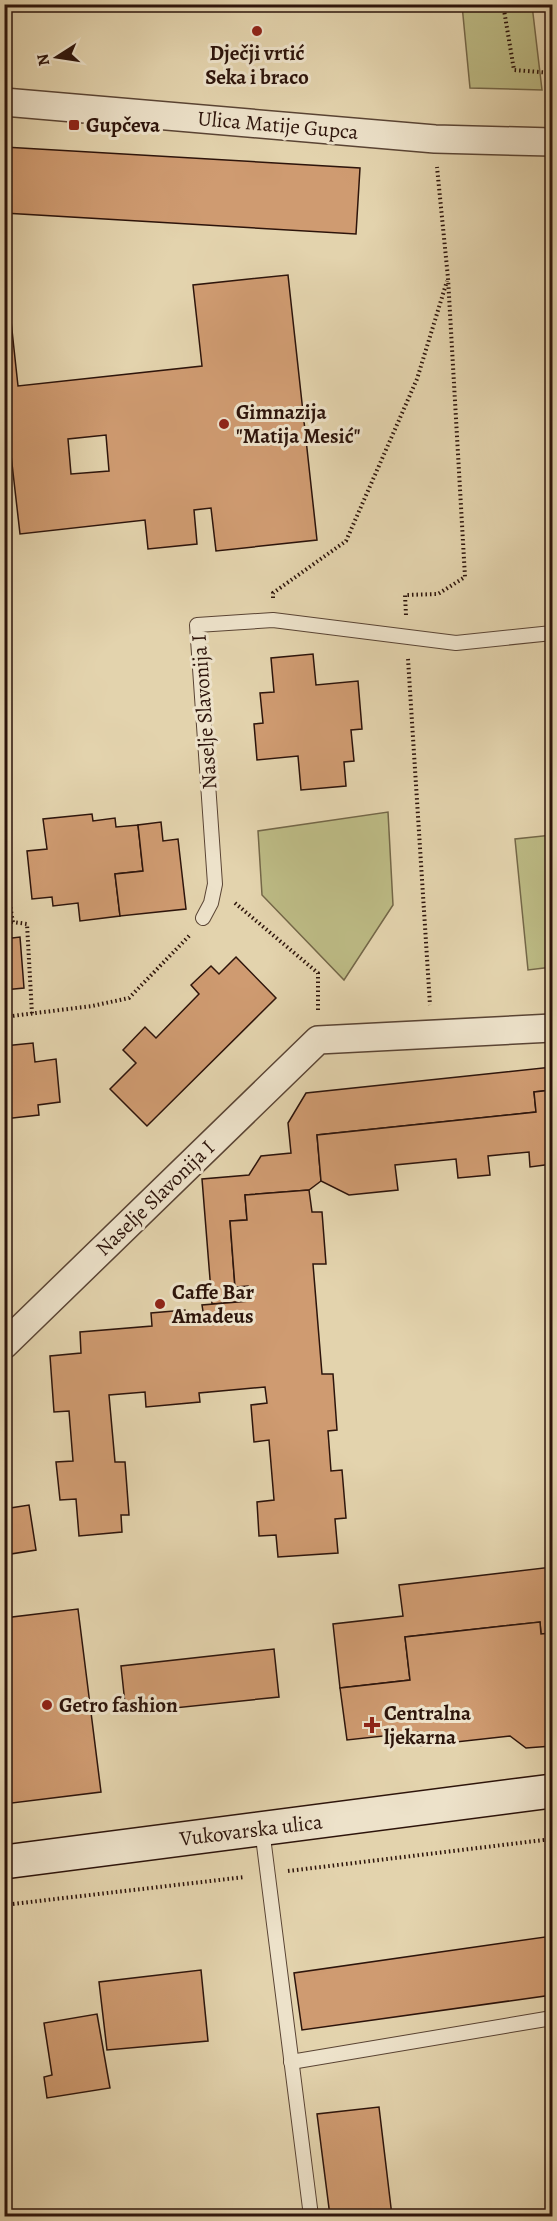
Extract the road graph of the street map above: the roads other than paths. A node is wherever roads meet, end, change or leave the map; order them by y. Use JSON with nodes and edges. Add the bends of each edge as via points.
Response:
{"nodes":[{"id":1,"x":4,"y":102,"type":"edge"},
{"id":2,"x":552,"y":142,"type":"edge"},
{"id":3,"x":552,"y":633,"type":"edge"},
{"id":4,"x":203,"y":918,"type":"road end"},
{"id":5,"x":552,"y":1028,"type":"edge"},
{"id":6,"x":4,"y":1345,"type":"edge"},
{"id":7,"x":552,"y":1791,"type":"edge"},
{"id":8,"x":498,"y":1799,"type":"junction"},
{"id":9,"x":552,"y":1799,"type":"edge"},
{"id":10,"x":262,"y":1829,"type":"junction"},
{"id":11,"x":4,"y":1862,"type":"edge"},
{"id":12,"x":552,"y":2018,"type":"edge"},
{"id":13,"x":291,"y":2062,"type":"junction"},
{"id":14,"x":311,"y":2217,"type":"edge"}],
"edges":[{"from":1,"to":2,"type":"street","name":"Ulica Matije Gupca","via":[[435,139]]},
{"from":3,"to":4,"type":"lane","name":"Naselje Slavonija I","via":[[456,643],[273,620],[197,625],[215,884]]},
{"from":5,"to":6,"type":"street","name":"Naselje Slavonija I","via":[[318,1040]]},
{"from":7,"to":8,"type":"main road","name":"Vukovarska ulica"},
{"from":8,"to":9,"type":"main road","name":"Vukovarska ulica"},
{"from":8,"to":10,"type":"main road","name":"Vukovarska ulica"},
{"from":10,"to":11,"type":"main road","name":"Vukovarska ulica"},
{"from":10,"to":13,"type":"lane"},
{"from":12,"to":13,"type":"lane"},
{"from":13,"to":14,"type":"lane"}]}
